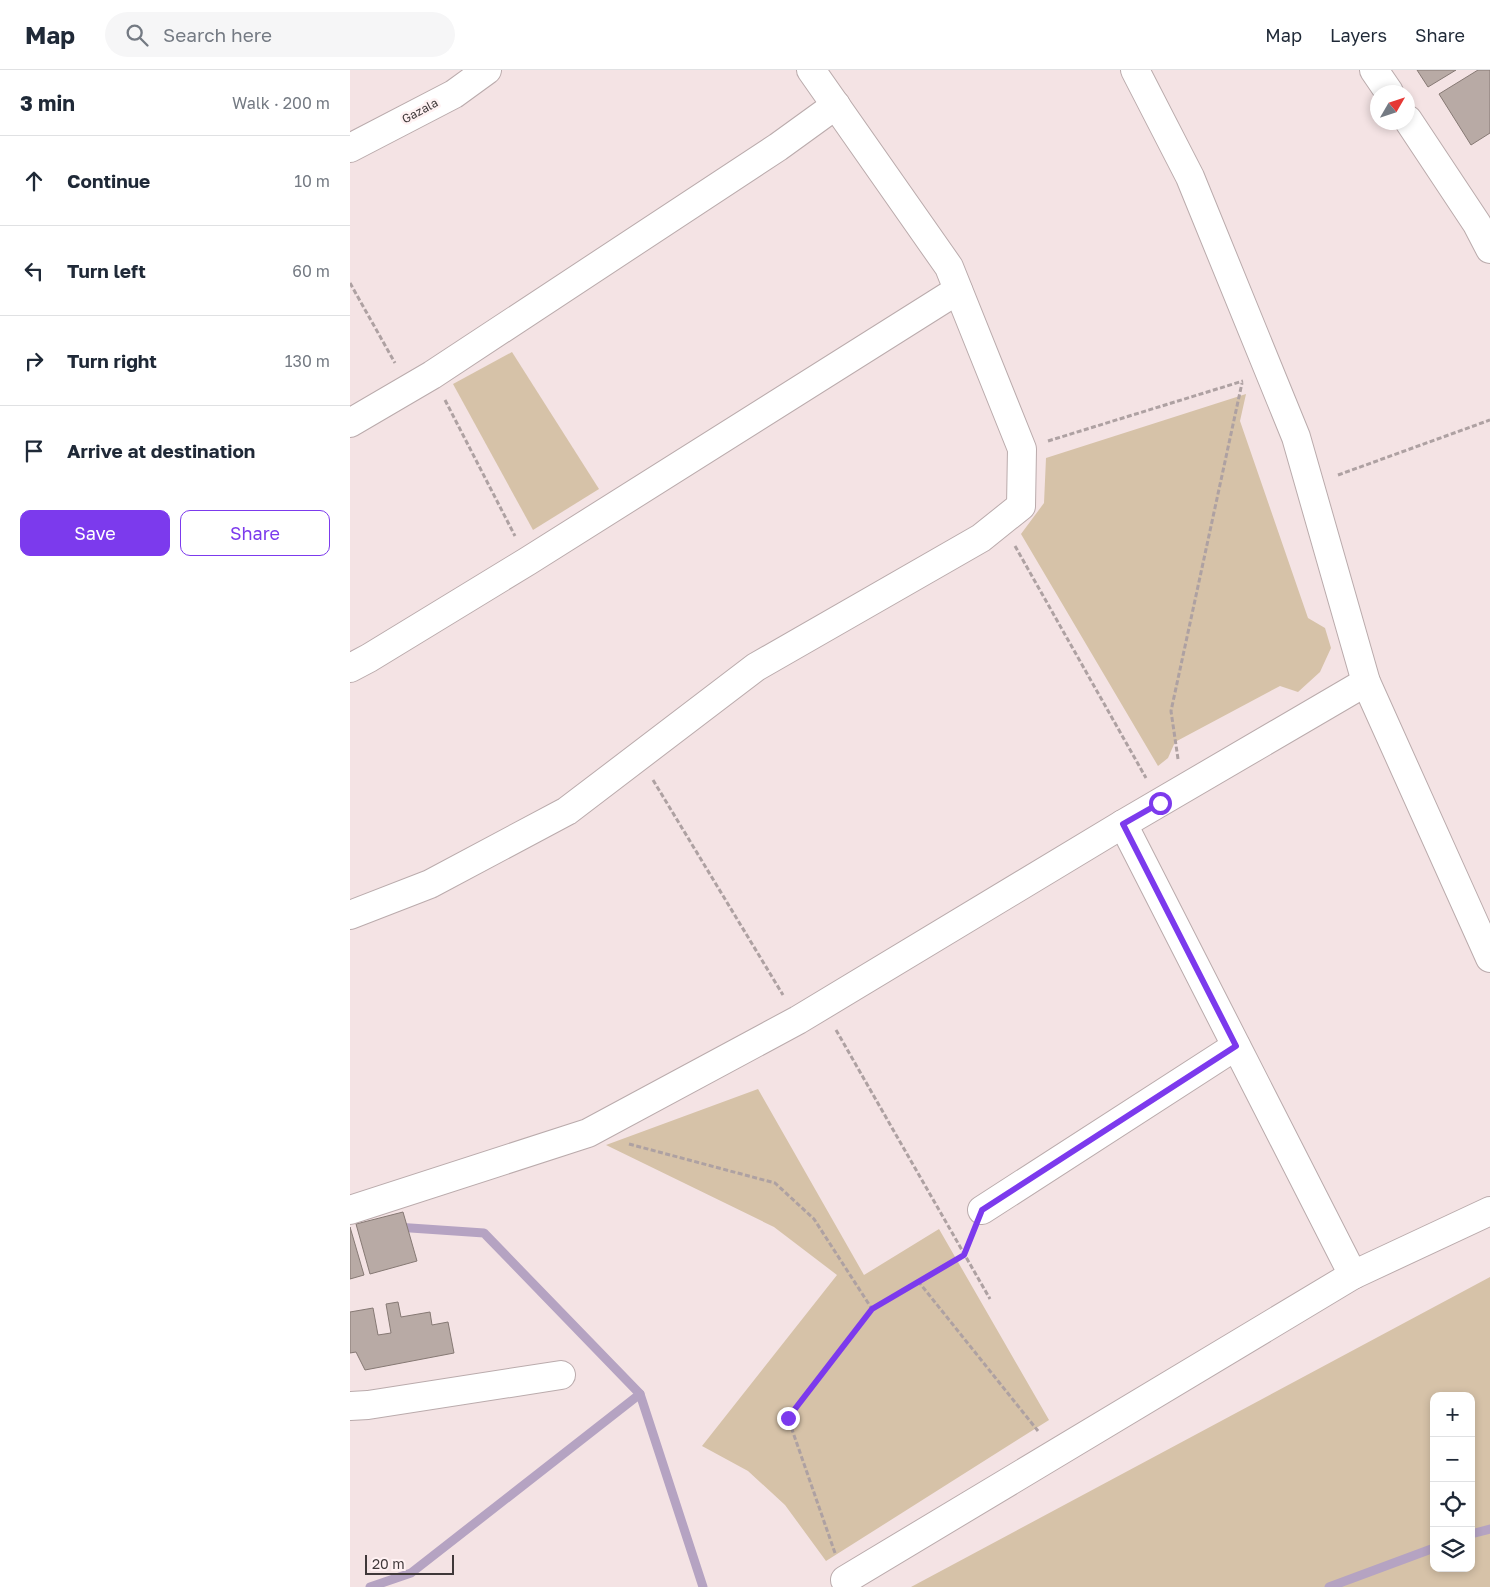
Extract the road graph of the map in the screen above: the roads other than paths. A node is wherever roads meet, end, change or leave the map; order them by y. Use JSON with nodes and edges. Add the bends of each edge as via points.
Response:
{"nodes":[{"id":1,"x":487,"y":70,"type":"edge"},
{"id":2,"x":811,"y":70,"type":"edge"},
{"id":3,"x":1135,"y":70,"type":"edge"},
{"id":4,"x":1374,"y":70,"type":"edge"},
{"id":5,"x":1384,"y":85,"type":"edge"},
{"id":6,"x":836,"y":105,"type":"junction"},
{"id":7,"x":1415,"y":130,"type":"edge"},
{"id":8,"x":350,"y":148,"type":"edge"},
{"id":9,"x":1490,"y":249,"type":"edge"},
{"id":10,"x":958,"y":290,"type":"junction"},
{"id":11,"x":350,"y":423,"type":"edge"},
{"id":12,"x":350,"y":668,"type":"edge"},
{"id":13,"x":1366,"y":682,"type":"junction"},
{"id":14,"x":1123,"y":824,"type":"junction"},
{"id":15,"x":350,"y":915,"type":"edge"},
{"id":16,"x":1490,"y":958,"type":"edge"},
{"id":17,"x":1236,"y":1046,"type":"junction"},
{"id":18,"x":350,"y":1210,"type":"edge"},
{"id":19,"x":982,"y":1210,"type":"road end"},
{"id":20,"x":1490,"y":1211,"type":"edge"},
{"id":21,"x":1353,"y":1276,"type":"junction"},
{"id":22,"x":561,"y":1375,"type":"dead end"},
{"id":23,"x":350,"y":1406,"type":"edge"},
{"id":24,"x":845,"y":1580,"type":"road end"}],
"edges":[{"from":1,"to":8,"type":"street","name":"Gazala","via":[[454,94]]},
{"from":2,"to":6,"type":"street"},
{"from":3,"to":13,"type":"street","via":[[1190,177],[1296,437]]},
{"from":4,"to":5,"type":"street"},
{"from":6,"to":10,"type":"street","via":[[949,267]]},
{"from":6,"to":11,"type":"street","via":[[770,152],[421,381]]},
{"from":7,"to":9,"type":"street"},
{"from":10,"to":12,"type":"street","via":[[528,562]]},
{"from":10,"to":15,"type":"street","via":[[1022,450],[1021,506],[981,538],[756,667],[567,811],[430,884]]},
{"from":13,"to":14,"type":"street"},
{"from":13,"to":16,"type":"street"},
{"from":14,"to":17,"type":"street"},
{"from":14,"to":18,"type":"street","via":[[798,1020],[588,1133]]},
{"from":17,"to":19,"type":"street"},
{"from":17,"to":21,"type":"street"},
{"from":20,"to":21,"type":"street"},
{"from":21,"to":24,"type":"street"},
{"from":22,"to":23,"type":"street"}]}
